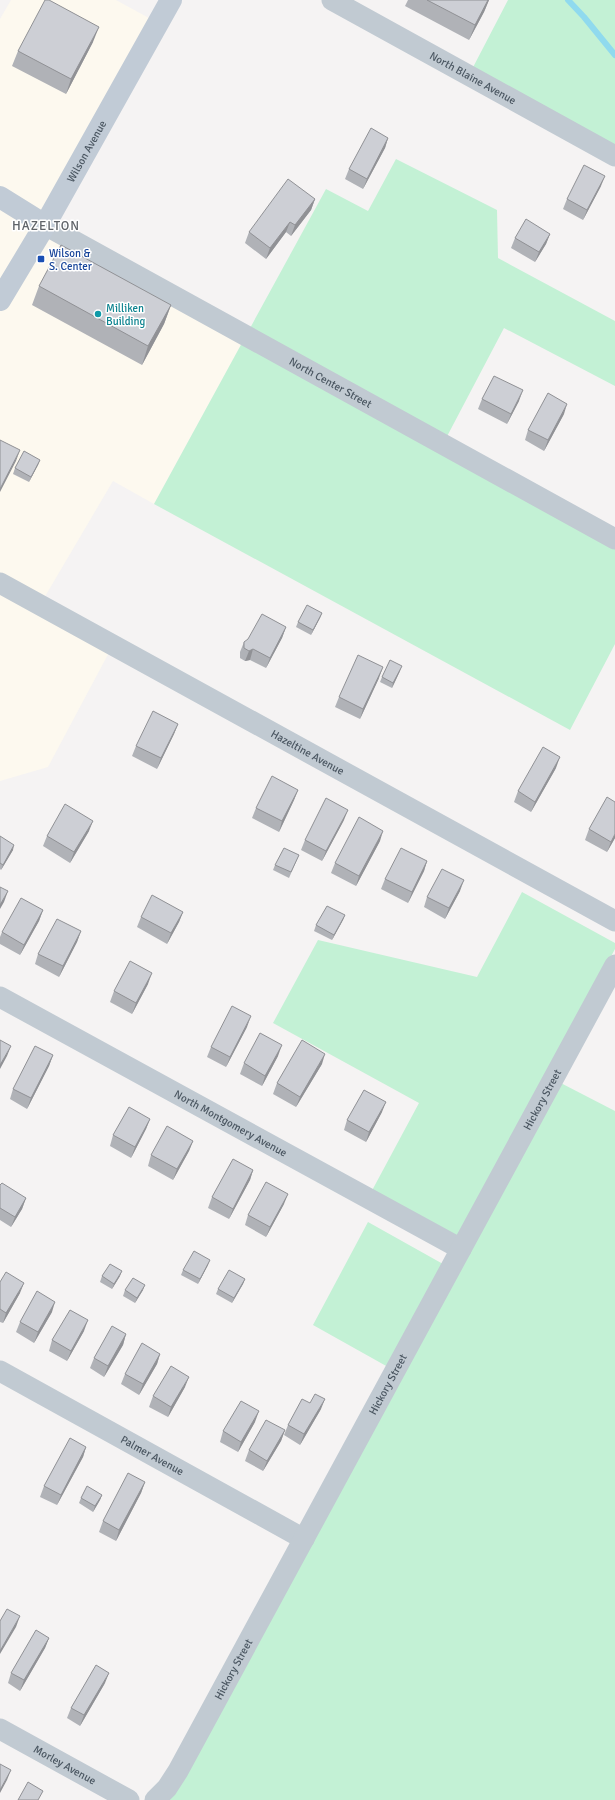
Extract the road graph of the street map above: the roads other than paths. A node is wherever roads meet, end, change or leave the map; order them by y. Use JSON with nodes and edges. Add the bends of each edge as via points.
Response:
{"nodes":[{"id":1,"x":170,"y":0,"type":"edge"},
{"id":2,"x":332,"y":0,"type":"edge"},
{"id":3,"x":615,"y":156,"type":"edge"},
{"id":4,"x":0,"y":197,"type":"edge"},
{"id":5,"x":45,"y":226,"type":"junction"},
{"id":6,"x":0,"y":300,"type":"edge"},
{"id":7,"x":615,"y":539,"type":"edge"},
{"id":8,"x":0,"y":583,"type":"edge"},
{"id":9,"x":615,"y":921,"type":"edge"},
{"id":10,"x":615,"y":965,"type":"edge"},
{"id":11,"x":0,"y":997,"type":"edge"},
{"id":12,"x":461,"y":1249,"type":"junction"},
{"id":13,"x":0,"y":1372,"type":"edge"},
{"id":14,"x":304,"y":1539,"type":"junction"},
{"id":15,"x":0,"y":1729,"type":"edge"},
{"id":16,"x":129,"y":1800,"type":"edge"},
{"id":17,"x":155,"y":1800,"type":"edge"}],
"edges":[{"from":1,"to":5,"type":"main road","name":"Wilson Avenue"},
{"from":2,"to":3,"type":"street","name":"North Blaine Avenue"},
{"from":4,"to":5,"type":"main road"},
{"from":5,"to":6,"type":"main road","name":"Wilson Avenue"},
{"from":5,"to":7,"type":"street","name":"North Center Street"},
{"from":8,"to":9,"type":"street","name":"Hazeltine Avenue"},
{"from":10,"to":12,"type":"street","name":"Hickory Street"},
{"from":11,"to":12,"type":"street","name":"North Montgomery Avenue"},
{"from":12,"to":14,"type":"street","name":"Hickory Street"},
{"from":13,"to":14,"type":"street","name":"Palmer Avenue"},
{"from":14,"to":17,"type":"street","name":"Hickory Street","via":[[178,1771]]},
{"from":15,"to":16,"type":"street","name":"Morley Avenue"}]}
